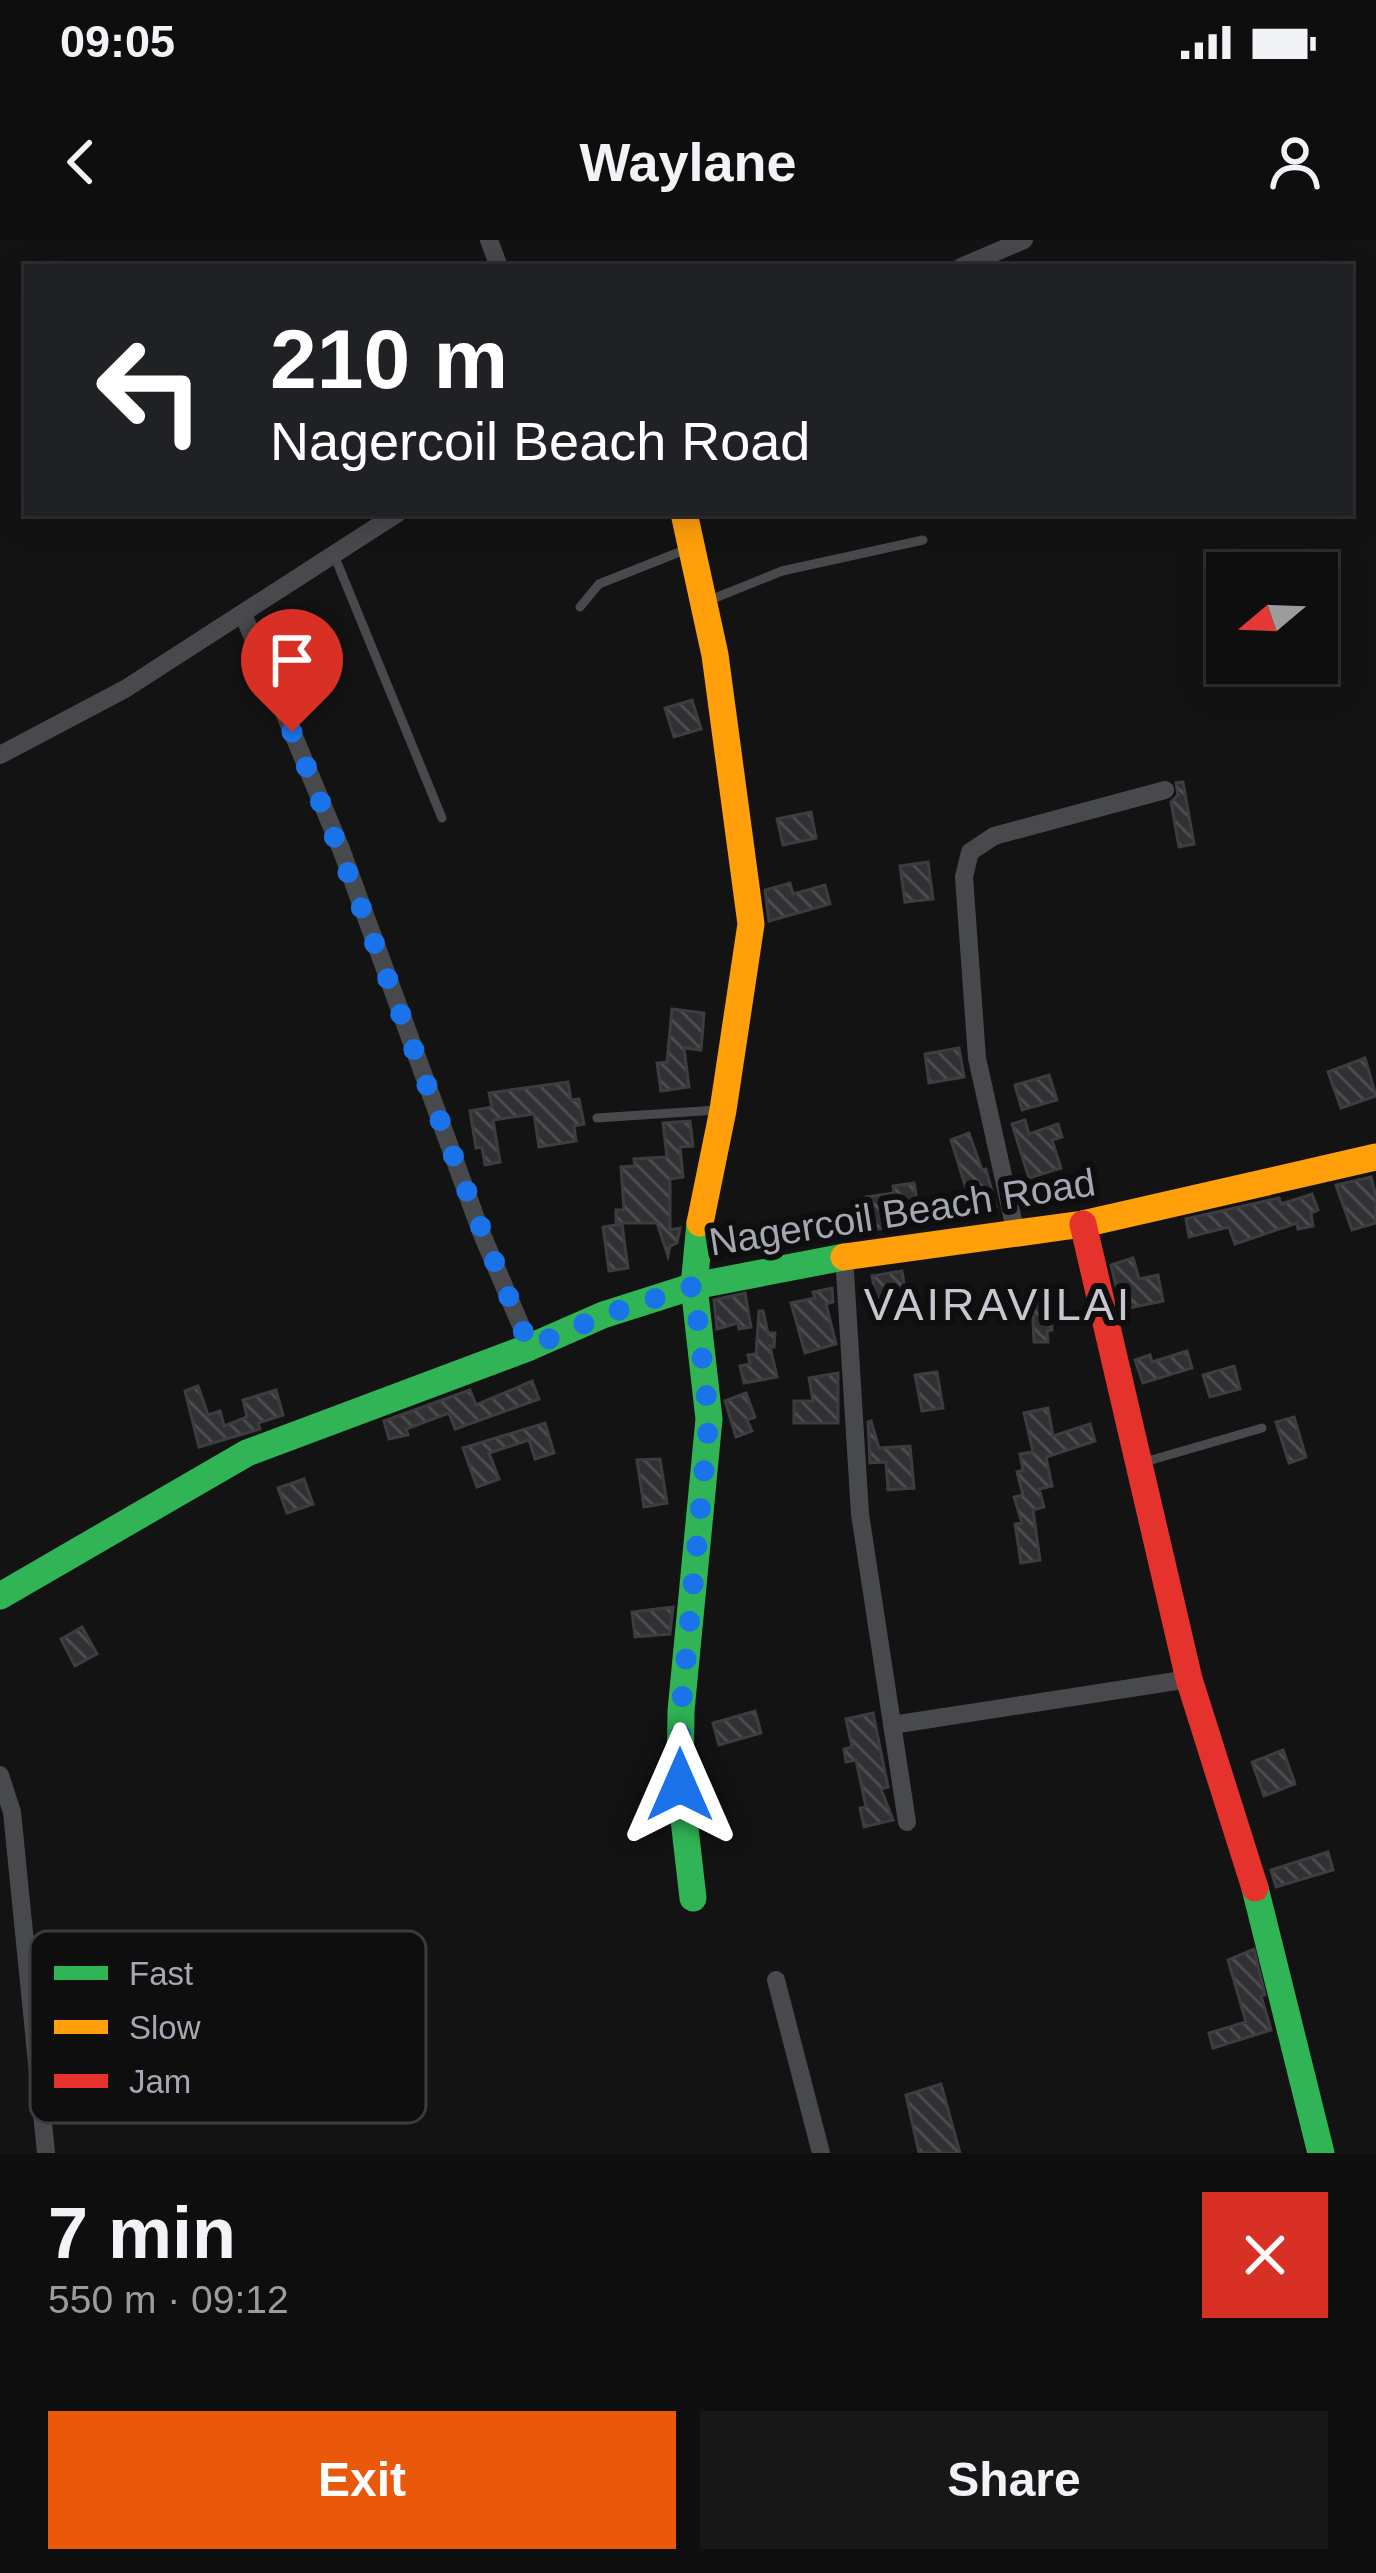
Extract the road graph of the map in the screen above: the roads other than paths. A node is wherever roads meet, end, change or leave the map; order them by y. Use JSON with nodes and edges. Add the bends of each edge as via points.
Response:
{"nodes":[{"id":1,"x":1024,"y":240,"type":"edge"},
{"id":2,"x":968,"y":264,"type":"edge"},
{"id":3,"x":393,"y":516,"type":"edge"},
{"id":4,"x":685,"y":516,"type":"edge"},
{"id":5,"x":923,"y":540,"type":"dead end"},
{"id":6,"x":692,"y":547,"type":"junction"},
{"id":7,"x":334,"y":555,"type":"junction"},
{"id":8,"x":705,"y":602,"type":"junction"},
{"id":9,"x":580,"y":607,"type":"dead end"},
{"id":10,"x":243,"y":614,"type":"junction"},
{"id":11,"x":0,"y":755,"type":"edge"},
{"id":12,"x":1165,"y":790,"type":"dead end"},
{"id":13,"x":442,"y":818,"type":"dead end"},
{"id":14,"x":723,"y":1110,"type":"junction"},
{"id":15,"x":597,"y":1118,"type":"dead end"},
{"id":16,"x":1376,"y":1157,"type":"edge"},
{"id":17,"x":1084,"y":1224,"type":"junction"},
{"id":18,"x":1016,"y":1234,"type":"junction"},
{"id":19,"x":844,"y":1256,"type":"junction"},
{"id":20,"x":694,"y":1286,"type":"junction"},
{"id":21,"x":530,"y":1347,"type":"junction"},
{"id":22,"x":1262,"y":1428,"type":"dead end"},
{"id":23,"x":1141,"y":1463,"type":"junction"},
{"id":24,"x":0,"y":1596,"type":"edge"},
{"id":25,"x":1189,"y":1679,"type":"junction"},
{"id":26,"x":892,"y":1725,"type":"junction"},
{"id":27,"x":0,"y":1775,"type":"edge"},
{"id":28,"x":907,"y":1822,"type":"dead end"},
{"id":29,"x":8,"y":1860,"type":"edge"},
{"id":30,"x":693,"y":1898,"type":"dead end"},
{"id":31,"x":776,"y":1981,"type":"dead end"},
{"id":32,"x":30,"y":2030,"type":"edge"},
{"id":33,"x":42,"y":2123,"type":"edge"},
{"id":34,"x":46,"y":2153,"type":"edge"},
{"id":35,"x":821,"y":2153,"type":"edge"},
{"id":36,"x":1321,"y":2153,"type":"edge"}],
"edges":[{"from":1,"to":2,"type":"street"},
{"from":3,"to":7,"type":"street"},
{"from":4,"to":6,"type":"street"},
{"from":5,"to":8,"type":"lane","via":[[782,571]]},
{"from":6,"to":8,"type":"street"},
{"from":6,"to":9,"type":"lane","via":[[599,584]]},
{"from":7,"to":10,"type":"street"},
{"from":7,"to":13,"type":"lane"},
{"from":8,"to":14,"type":"street","via":[[751,924]]},
{"from":10,"to":11,"type":"street"},
{"from":10,"to":21,"type":"street"},
{"from":12,"to":18,"type":"street","via":[[994,836],[970,852],[964,877],[977,1058]]},
{"from":14,"to":15,"type":"lane"},
{"from":14,"to":20,"type":"street"},
{"from":16,"to":17,"type":"street","name":"Nagercoil Beach Road"},
{"from":17,"to":18,"type":"street","name":"Nagercoil Beach Road"},
{"from":17,"to":23,"type":"street"},
{"from":18,"to":19,"type":"street","name":"Nagercoil Beach Road"},
{"from":19,"to":20,"type":"street","name":"Nagercoil Beach Road"},
{"from":19,"to":26,"type":"street","via":[[860,1514]]},
{"from":20,"to":21,"type":"street","name":"Nagercoil Beach Road"},
{"from":20,"to":30,"type":"street","via":[[709,1419],[681,1711]]},
{"from":21,"to":24,"type":"street","name":"Nagercoil Beach Road","via":[[247,1453]]},
{"from":22,"to":23,"type":"lane"},
{"from":23,"to":25,"type":"street"},
{"from":25,"to":26,"type":"street"},
{"from":25,"to":36,"type":"street","via":[[1268,1931]]},
{"from":26,"to":28,"type":"street"},
{"from":27,"to":29,"type":"street","via":[[12,1812]]},
{"from":29,"to":32,"type":"street"},
{"from":31,"to":35,"type":"street"},
{"from":33,"to":34,"type":"street"}]}
